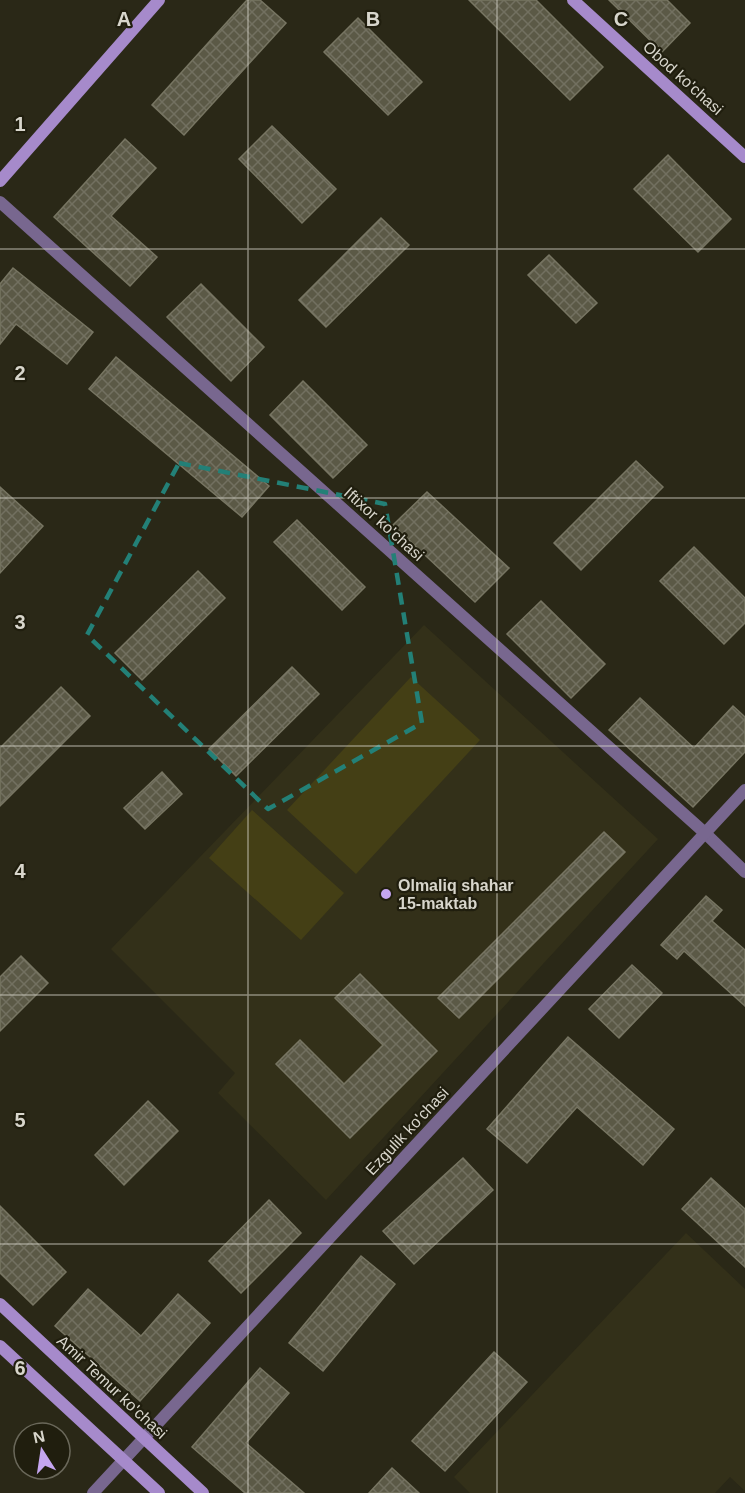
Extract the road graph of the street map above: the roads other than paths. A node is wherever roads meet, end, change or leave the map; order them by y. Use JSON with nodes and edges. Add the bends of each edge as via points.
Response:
{"nodes":[{"id":1,"x":159,"y":0,"type":"edge"},
{"id":2,"x":573,"y":0,"type":"edge"},
{"id":3,"x":745,"y":157,"type":"edge"},
{"id":4,"x":0,"y":181,"type":"edge"},
{"id":5,"x":0,"y":202,"type":"edge"},
{"id":6,"x":745,"y":790,"type":"edge"},
{"id":7,"x":705,"y":833,"type":"junction"},
{"id":8,"x":745,"y":872,"type":"edge"},
{"id":9,"x":0,"y":1304,"type":"edge"},
{"id":10,"x":0,"y":1346,"type":"edge"},
{"id":11,"x":144,"y":1439,"type":"junction"},
{"id":12,"x":124,"y":1460,"type":"junction"},
{"id":13,"x":93,"y":1493,"type":"edge"},
{"id":14,"x":159,"y":1493,"type":"edge"},
{"id":15,"x":203,"y":1493,"type":"edge"}],
"edges":[{"from":1,"to":4,"type":"main road"},
{"from":2,"to":3,"type":"main road","name":"Obod ko'chasi"},
{"from":5,"to":7,"type":"street","name":"Iftixor ko'chasi"},
{"from":6,"to":7,"type":"street","name":"Ezgulik ko'chasi"},
{"from":7,"to":8,"type":"street","name":"Iftixor ko'chasi"},
{"from":7,"to":11,"type":"street","name":"Ezgulik ko'chasi"},
{"from":9,"to":11,"type":"main road","name":"Amir Temur ko'chasi"},
{"from":10,"to":12,"type":"main road"},
{"from":11,"to":12,"type":"street","name":"Ezgulik ko'chasi"},
{"from":11,"to":15,"type":"main road","name":"Amir Temur ko'chasi"},
{"from":12,"to":13,"type":"street","name":"Ezgulik ko'chasi"},
{"from":12,"to":14,"type":"main road"}]}
